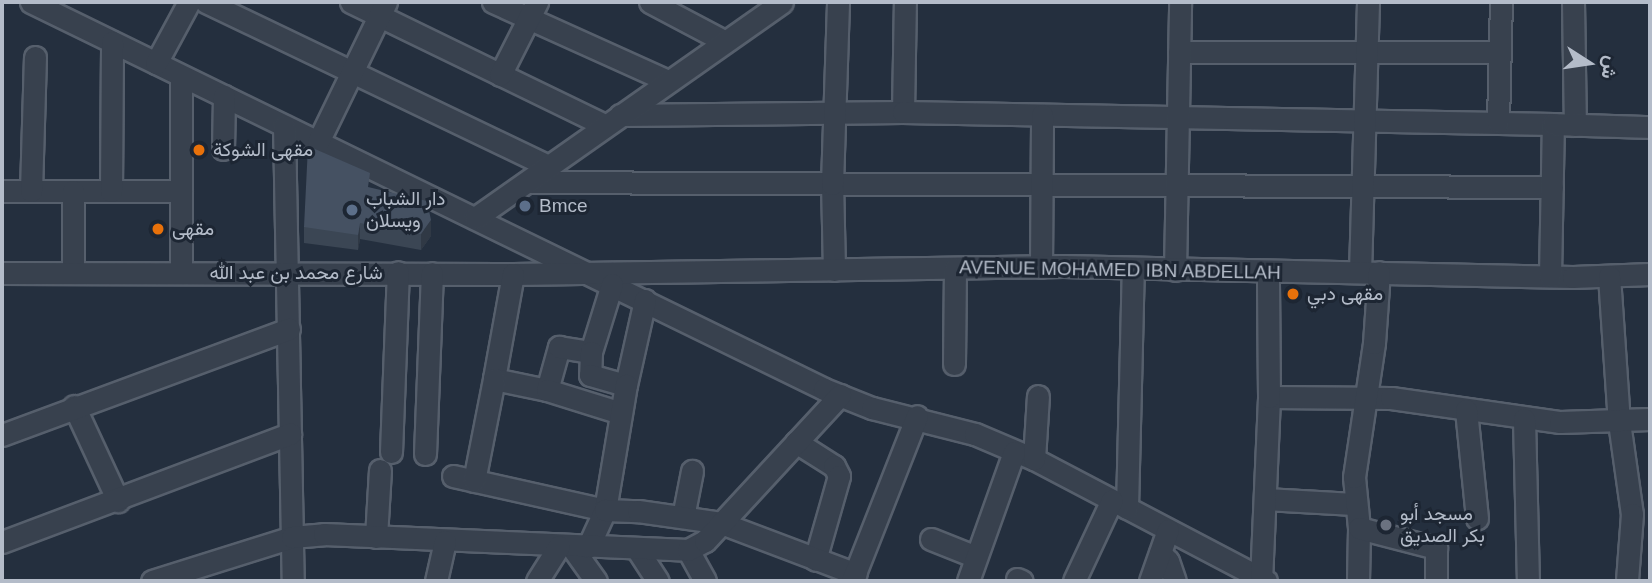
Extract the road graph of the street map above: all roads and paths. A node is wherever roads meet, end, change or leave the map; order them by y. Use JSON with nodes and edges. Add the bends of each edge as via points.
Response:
{"nodes":[{"id":1,"x":31,"y":2,"type":"edge"},
{"id":2,"x":188,"y":2,"type":"edge"},
{"id":3,"x":206,"y":2,"type":"edge"},
{"id":4,"x":351,"y":2,"type":"edge"},
{"id":5,"x":494,"y":2,"type":"edge"},
{"id":6,"x":650,"y":2,"type":"edge"},
{"id":7,"x":697,"y":2,"type":"edge"},
{"id":8,"x":838,"y":2,"type":"edge"},
{"id":9,"x":905,"y":2,"type":"edge"},
{"id":10,"x":1180,"y":2,"type":"edge"},
{"id":11,"x":1368,"y":2,"type":"edge"},
{"id":12,"x":1502,"y":2,"type":"edge"},
{"id":13,"x":1573,"y":2,"type":"edge"},
{"id":14,"x":770,"y":5,"type":"edge"},
{"id":15,"x":383,"y":9,"type":"edge"},
{"id":16,"x":533,"y":11,"type":"edge"},
{"id":17,"x":697,"y":25,"type":"junction"},
{"id":18,"x":724,"y":41,"type":"junction"},
{"id":19,"x":112,"y":42,"type":"junction"},
{"id":20,"x":1179,"y":52,"type":"junction"},
{"id":21,"x":1368,"y":52,"type":"junction"},
{"id":22,"x":1500,"y":52,"type":"junction"},
{"id":23,"x":35,"y":57,"type":"dead end"},
{"id":24,"x":156,"y":63,"type":"junction"},
{"id":25,"x":351,"y":73,"type":"junction"},
{"id":26,"x":500,"y":75,"type":"junction"},
{"id":27,"x":181,"y":76,"type":"junction"},
{"id":28,"x":667,"y":81,"type":"junction"},
{"id":29,"x":224,"y":96,"type":"junction"},
{"id":30,"x":903,"y":112,"type":"junction"},
{"id":31,"x":834,"y":113,"type":"junction"},
{"id":32,"x":1042,"y":115,"type":"junction"},
{"id":33,"x":1177,"y":118,"type":"junction"},
{"id":34,"x":1366,"y":119,"type":"junction"},
{"id":35,"x":612,"y":120,"type":"junction"},
{"id":36,"x":1498,"y":122,"type":"junction"},
{"id":37,"x":1553,"y":124,"type":"junction"},
{"id":38,"x":1575,"y":125,"type":"junction"},
{"id":39,"x":284,"y":126,"type":"junction"},
{"id":40,"x":1650,"y":127,"type":"edge"},
{"id":41,"x":318,"y":142,"type":"junction"},
{"id":42,"x":223,"y":149,"type":"dead end"},
{"id":43,"x":549,"y":166,"type":"junction"},
{"id":44,"x":527,"y":182,"type":"junction"},
{"id":45,"x":832,"y":184,"type":"junction"},
{"id":46,"x":1175,"y":184,"type":"junction"},
{"id":47,"x":1041,"y":185,"type":"junction"},
{"id":48,"x":1366,"y":186,"type":"junction"},
{"id":49,"x":1552,"y":187,"type":"junction"},
{"id":50,"x":2,"y":191,"type":"edge"},
{"id":51,"x":31,"y":191,"type":"junction"},
{"id":52,"x":73,"y":191,"type":"junction"},
{"id":53,"x":111,"y":191,"type":"junction"},
{"id":54,"x":181,"y":191,"type":"junction"},
{"id":55,"x":475,"y":218,"type":"junction"},
{"id":56,"x":1041,"y":267,"type":"junction"},
{"id":57,"x":955,"y":268,"type":"junction"},
{"id":58,"x":1133,"y":269,"type":"junction"},
{"id":59,"x":834,"y":270,"type":"junction"},
{"id":60,"x":1175,"y":270,"type":"junction"},
{"id":61,"x":286,"y":272,"type":"junction"},
{"id":62,"x":398,"y":272,"type":"junction"},
{"id":63,"x":1268,"y":272,"type":"junction"},
{"id":64,"x":1369,"y":272,"type":"junction"},
{"id":65,"x":2,"y":273,"type":"edge"},
{"id":66,"x":73,"y":273,"type":"junction"},
{"id":67,"x":181,"y":273,"type":"junction"},
{"id":68,"x":432,"y":273,"type":"junction"},
{"id":69,"x":589,"y":273,"type":"junction"},
{"id":70,"x":513,"y":274,"type":"junction"},
{"id":71,"x":1650,"y":274,"type":"edge"},
{"id":72,"x":1550,"y":276,"type":"junction"},
{"id":73,"x":1609,"y":276,"type":"junction"},
{"id":74,"x":612,"y":284,"type":"junction"},
{"id":75,"x":645,"y":300,"type":"junction"},
{"id":76,"x":289,"y":329,"type":"junction"},
{"id":77,"x":591,"y":352,"type":"junction"},
{"id":78,"x":954,"y":364,"type":"dead end"},
{"id":79,"x":494,"y":379,"type":"junction"},
{"id":80,"x":626,"y":385,"type":"junction"},
{"id":81,"x":547,"y":390,"type":"junction"},
{"id":82,"x":840,"y":395,"type":"junction"},
{"id":83,"x":1038,"y":396,"type":"dead end"},
{"id":84,"x":1269,"y":397,"type":"junction"},
{"id":85,"x":1367,"y":399,"type":"junction"},
{"id":86,"x":74,"y":406,"type":"junction"},
{"id":87,"x":1466,"y":410,"type":"junction"},
{"id":88,"x":621,"y":413,"type":"junction"},
{"id":89,"x":916,"y":416,"type":"junction"},
{"id":90,"x":1524,"y":419,"type":"junction"},
{"id":91,"x":1650,"y":419,"type":"edge"},
{"id":92,"x":1619,"y":422,"type":"junction"},
{"id":93,"x":290,"y":434,"type":"junction"},
{"id":94,"x":2,"y":435,"type":"edge"},
{"id":95,"x":796,"y":442,"type":"junction"},
{"id":96,"x":425,"y":454,"type":"dead end"},
{"id":97,"x":1024,"y":455,"type":"junction"},
{"id":98,"x":692,"y":471,"type":"dead end"},
{"id":99,"x":1265,"y":499,"type":"junction"},
{"id":100,"x":118,"y":500,"type":"junction"},
{"id":101,"x":1119,"y":504,"type":"junction"},
{"id":102,"x":1354,"y":504,"type":"junction"},
{"id":103,"x":605,"y":510,"type":"junction"},
{"id":104,"x":683,"y":517,"type":"junction"},
{"id":105,"x":1477,"y":518,"type":"dead end"},
{"id":106,"x":721,"y":523,"type":"junction"},
{"id":107,"x":1359,"y":528,"type":"junction"},
{"id":108,"x":1168,"y":530,"type":"junction"},
{"id":109,"x":292,"y":537,"type":"junction"},
{"id":110,"x":376,"y":537,"type":"junction"},
{"id":111,"x":930,"y":539,"type":"dead end"},
{"id":112,"x":445,"y":541,"type":"junction"},
{"id":113,"x":2,"y":542,"type":"edge"},
{"id":114,"x":573,"y":546,"type":"junction"},
{"id":115,"x":637,"y":549,"type":"junction"},
{"id":116,"x":688,"y":550,"type":"junction"},
{"id":117,"x":1160,"y":553,"type":"junction"},
{"id":118,"x":976,"y":557,"type":"junction"},
{"id":119,"x":815,"y":560,"type":"junction"},
{"id":120,"x":854,"y":578,"type":"edge"},
{"id":121,"x":1263,"y":580,"type":"edge"},
{"id":122,"x":152,"y":581,"type":"edge"},
{"id":123,"x":293,"y":581,"type":"edge"},
{"id":124,"x":436,"y":581,"type":"edge"},
{"id":125,"x":537,"y":581,"type":"edge"},
{"id":126,"x":596,"y":581,"type":"edge"},
{"id":127,"x":658,"y":581,"type":"edge"},
{"id":128,"x":705,"y":581,"type":"edge"},
{"id":129,"x":968,"y":581,"type":"edge"},
{"id":130,"x":1074,"y":581,"type":"edge"},
{"id":131,"x":1150,"y":581,"type":"edge"},
{"id":132,"x":1175,"y":581,"type":"edge"},
{"id":133,"x":1358,"y":581,"type":"edge"},
{"id":134,"x":1436,"y":581,"type":"edge"},
{"id":135,"x":1528,"y":581,"type":"edge"},
{"id":136,"x":1628,"y":581,"type":"edge"}],
"edges":[{"from":1,"to":19,"type":"street"},
{"from":2,"to":24,"type":"street"},
{"from":3,"to":25,"type":"street"},
{"from":4,"to":15,"type":"street"},
{"from":5,"to":16,"type":"street"},
{"from":6,"to":17,"type":"street"},
{"from":7,"to":17,"type":"street"},
{"from":8,"to":31,"type":"street"},
{"from":9,"to":30,"type":"street"},
{"from":10,"to":20,"type":"street"},
{"from":11,"to":21,"type":"street"},
{"from":12,"to":22,"type":"street"},
{"from":13,"to":38,"type":"street"},
{"from":14,"to":18,"type":"street"},
{"from":15,"to":25,"type":"street"},
{"from":15,"to":26,"type":"street"},
{"from":16,"to":26,"type":"street"},
{"from":16,"to":28,"type":"street"},
{"from":17,"to":18,"type":"street"},
{"from":18,"to":28,"type":"street"},
{"from":19,"to":24,"type":"street"},
{"from":19,"to":53,"type":"street"},
{"from":20,"to":21,"type":"street"},
{"from":20,"to":33,"type":"street"},
{"from":21,"to":22,"type":"street"},
{"from":21,"to":34,"type":"street"},
{"from":22,"to":36,"type":"street"},
{"from":23,"to":51,"type":"street"},
{"from":24,"to":27,"type":"street"},
{"from":25,"to":41,"type":"street"},
{"from":25,"to":43,"type":"street"},
{"from":26,"to":35,"type":"street"},
{"from":27,"to":29,"type":"street"},
{"from":27,"to":54,"type":"street"},
{"from":28,"to":35,"type":"street"},
{"from":29,"to":39,"type":"street"},
{"from":29,"to":42,"type":"street"},
{"from":30,"to":31,"type":"street"},
{"from":30,"to":32,"type":"street"},
{"from":31,"to":35,"type":"street"},
{"from":31,"to":45,"type":"street"},
{"from":32,"to":33,"type":"street"},
{"from":32,"to":47,"type":"street"},
{"from":33,"to":34,"type":"street"},
{"from":33,"to":46,"type":"street"},
{"from":34,"to":36,"type":"street"},
{"from":34,"to":48,"type":"street"},
{"from":35,"to":43,"type":"street"},
{"from":36,"to":37,"type":"street"},
{"from":37,"to":38,"type":"street"},
{"from":37,"to":49,"type":"street"},
{"from":38,"to":40,"type":"street"},
{"from":39,"to":41,"type":"street"},
{"from":39,"to":61,"type":"street"},
{"from":41,"to":55,"type":"street"},
{"from":43,"to":44,"type":"street"},
{"from":44,"to":45,"type":"street"},
{"from":44,"to":55,"type":"street"},
{"from":45,"to":47,"type":"street"},
{"from":45,"to":59,"type":"street"},
{"from":46,"to":47,"type":"street"},
{"from":46,"to":48,"type":"street"},
{"from":46,"to":60,"type":"street"},
{"from":47,"to":56,"type":"street"},
{"from":48,"to":49,"type":"street"},
{"from":48,"to":64,"type":"street"},
{"from":49,"to":72,"type":"street"},
{"from":50,"to":51,"type":"street"},
{"from":51,"to":52,"type":"street"},
{"from":52,"to":53,"type":"street"},
{"from":52,"to":66,"type":"street"},
{"from":53,"to":54,"type":"street"},
{"from":54,"to":67,"type":"street"},
{"from":55,"to":69,"type":"street"},
{"from":56,"to":57,"type":"street","name":"AVENUE MOHAMED IBN ABDELLAH"},
{"from":56,"to":58,"type":"street","name":"AVENUE MOHAMED IBN ABDELLAH"},
{"from":57,"to":59,"type":"street","name":"AVENUE MOHAMED IBN ABDELLAH"},
{"from":57,"to":78,"type":"street"},
{"from":58,"to":60,"type":"street","name":"AVENUE MOHAMED IBN ABDELLAH"},
{"from":58,"to":101,"type":"street"},
{"from":59,"to":69,"type":"street","name":"AVENUE MOHAMED IBN ABDELLAH"},
{"from":60,"to":63,"type":"street","name":"AVENUE MOHAMED IBN ABDELLAH"},
{"from":61,"to":62,"type":"street","name":"شارع محمد بن عبد الله"},
{"from":61,"to":67,"type":"street","name":"شارع محمد بن عبد الله"},
{"from":61,"to":76,"type":"street"},
{"from":62,"to":68,"type":"street","name":"شارع محمد بن عبد الله"},
{"from":62,"to":110,"type":"street","via":[[386,461]]},
{"from":63,"to":64,"type":"street","name":"AVENUE MOHAMED IBN ABDELLAH"},
{"from":63,"to":84,"type":"street"},
{"from":64,"to":72,"type":"street","name":"AVENUE MOHAMED IBN ABDELLAH"},
{"from":64,"to":85,"type":"street"},
{"from":65,"to":66,"type":"street","name":"شارع محمد بن عبد الله"},
{"from":66,"to":67,"type":"street","name":"شارع محمد بن عبد الله"},
{"from":68,"to":70,"type":"street","name":"شارع محمد بن عبد الله"},
{"from":68,"to":96,"type":"street"},
{"from":69,"to":70,"type":"street","name":"شارع محمد بن عبد الله"},
{"from":69,"to":74,"type":"street"},
{"from":70,"to":79,"type":"street"},
{"from":71,"to":73,"type":"street","name":"AVENUE MOHAMED IBN ABDELLAH"},
{"from":72,"to":73,"type":"street","name":"AVENUE MOHAMED IBN ABDELLAH"},
{"from":73,"to":92,"type":"street"},
{"from":74,"to":75,"type":"street"},
{"from":74,"to":77,"type":"street"},
{"from":75,"to":80,"type":"street"},
{"from":75,"to":82,"type":"street"},
{"from":76,"to":86,"type":"street"},
{"from":76,"to":93,"type":"street"},
{"from":77,"to":80,"type":"street","via":[[590,375]]},
{"from":77,"to":81,"type":"street","via":[[559,346]]},
{"from":79,"to":81,"type":"street"},
{"from":79,"to":103,"type":"street","via":[[463,478]]},
{"from":80,"to":88,"type":"street"},
{"from":81,"to":88,"type":"street"},
{"from":82,"to":89,"type":"street"},
{"from":82,"to":95,"type":"street"},
{"from":83,"to":97,"type":"street"},
{"from":84,"to":85,"type":"street"},
{"from":84,"to":99,"type":"street"},
{"from":85,"to":87,"type":"street"},
{"from":85,"to":102,"type":"street"},
{"from":86,"to":94,"type":"street"},
{"from":86,"to":100,"type":"street"},
{"from":87,"to":90,"type":"street"},
{"from":87,"to":105,"type":"street"},
{"from":88,"to":103,"type":"street"},
{"from":89,"to":97,"type":"street"},
{"from":89,"to":120,"type":"street"},
{"from":90,"to":92,"type":"street"},
{"from":90,"to":135,"type":"street"},
{"from":91,"to":92,"type":"street"},
{"from":92,"to":136,"type":"street","via":[[1632,514]]},
{"from":93,"to":100,"type":"street"},
{"from":93,"to":109,"type":"street"},
{"from":95,"to":106,"type":"street"},
{"from":95,"to":119,"type":"street","via":[[834,466],[839,476]]},
{"from":97,"to":101,"type":"street"},
{"from":97,"to":118,"type":"street"},
{"from":98,"to":104,"type":"street"},
{"from":99,"to":102,"type":"street"},
{"from":99,"to":121,"type":"street"},
{"from":100,"to":113,"type":"street"},
{"from":101,"to":108,"type":"street"},
{"from":101,"to":130,"type":"street"},
{"from":102,"to":107,"type":"street"},
{"from":103,"to":104,"type":"street"},
{"from":103,"to":114,"type":"street"},
{"from":104,"to":106,"type":"street"},
{"from":106,"to":116,"type":"street"},
{"from":106,"to":119,"type":"street"},
{"from":107,"to":133,"type":"street"},
{"from":107,"to":134,"type":"street","via":[[1436,548]]},
{"from":108,"to":117,"type":"street"},
{"from":108,"to":121,"type":"street"},
{"from":109,"to":110,"type":"street"},
{"from":109,"to":122,"type":"street"},
{"from":109,"to":123,"type":"street"},
{"from":110,"to":112,"type":"street"},
{"from":111,"to":118,"type":"street"},
{"from":112,"to":114,"type":"street"},
{"from":112,"to":124,"type":"street"},
{"from":114,"to":115,"type":"street"},
{"from":114,"to":125,"type":"street"},
{"from":114,"to":126,"type":"street"},
{"from":115,"to":116,"type":"street"},
{"from":115,"to":127,"type":"street"},
{"from":116,"to":128,"type":"street"},
{"from":117,"to":131,"type":"street"},
{"from":117,"to":132,"type":"street"},
{"from":118,"to":129,"type":"street"},
{"from":119,"to":120,"type":"street"}]}
